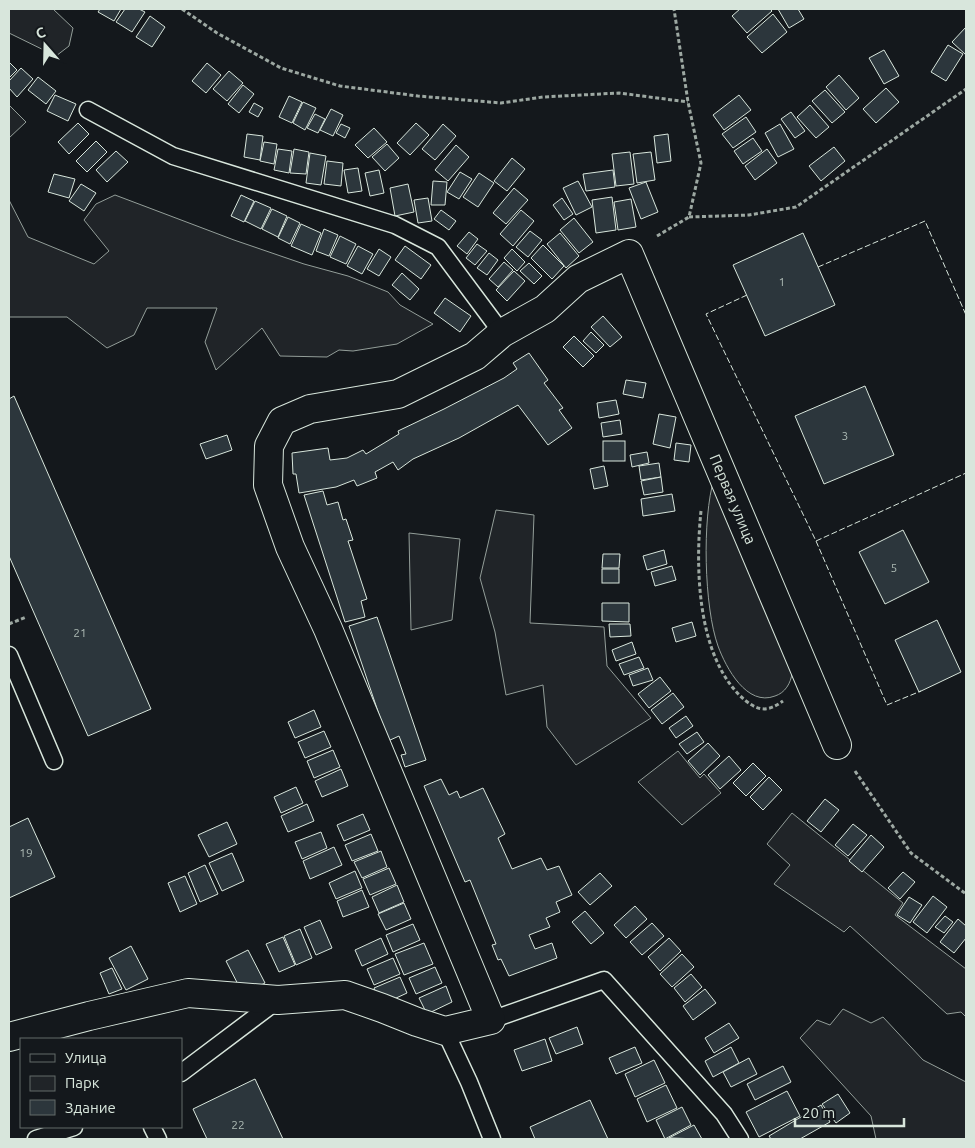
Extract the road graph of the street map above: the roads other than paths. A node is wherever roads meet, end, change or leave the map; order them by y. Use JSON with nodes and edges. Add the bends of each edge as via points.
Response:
{"nodes":[{"id":1,"x":88,"y":110,"type":"dead end"},
{"id":2,"x":502,"y":333,"type":"junction"},
{"id":3,"x":9,"y":655,"type":"edge"},
{"id":4,"x":837,"y":745,"type":"road end"},
{"id":5,"x":54,"y":761,"type":"dead end"},
{"id":6,"x":278,"y":1000,"type":"junction"},
{"id":7,"x":491,"y":1020,"type":"junction"},
{"id":8,"x":445,"y":1031,"type":"junction"},
{"id":9,"x":9,"y":1037,"type":"edge"},
{"id":10,"x":182,"y":1072,"type":"edge"},
{"id":11,"x":71,"y":1128,"type":"edge"},
{"id":12,"x":36,"y":1139,"type":"edge"},
{"id":13,"x":492,"y":1139,"type":"edge"},
{"id":14,"x":740,"y":1139,"type":"edge"}],
"edges":[{"from":1,"to":2,"type":"lane","via":[[173,156],[394,225],[438,247]]},
{"from":2,"to":4,"type":"street","name":"Первая улица","via":[[545,309],[578,279],[629,254]]},
{"from":2,"to":7,"type":"street","via":[[474,356],[398,394],[310,409],[282,421],[269,446],[268,475],[268,485],[290,547],[328,629]]},
{"from":3,"to":5,"type":"lane"},
{"from":6,"to":8,"type":"street","via":[[345,995]]},
{"from":6,"to":9,"type":"street","via":[[188,993]]},
{"from":6,"to":10,"type":"lane"},
{"from":7,"to":8,"type":"street"},
{"from":7,"to":14,"type":"lane","via":[[604,980],[724,1114]]},
{"from":8,"to":13,"type":"lane"},
{"from":11,"to":12,"type":"lane"}]}
